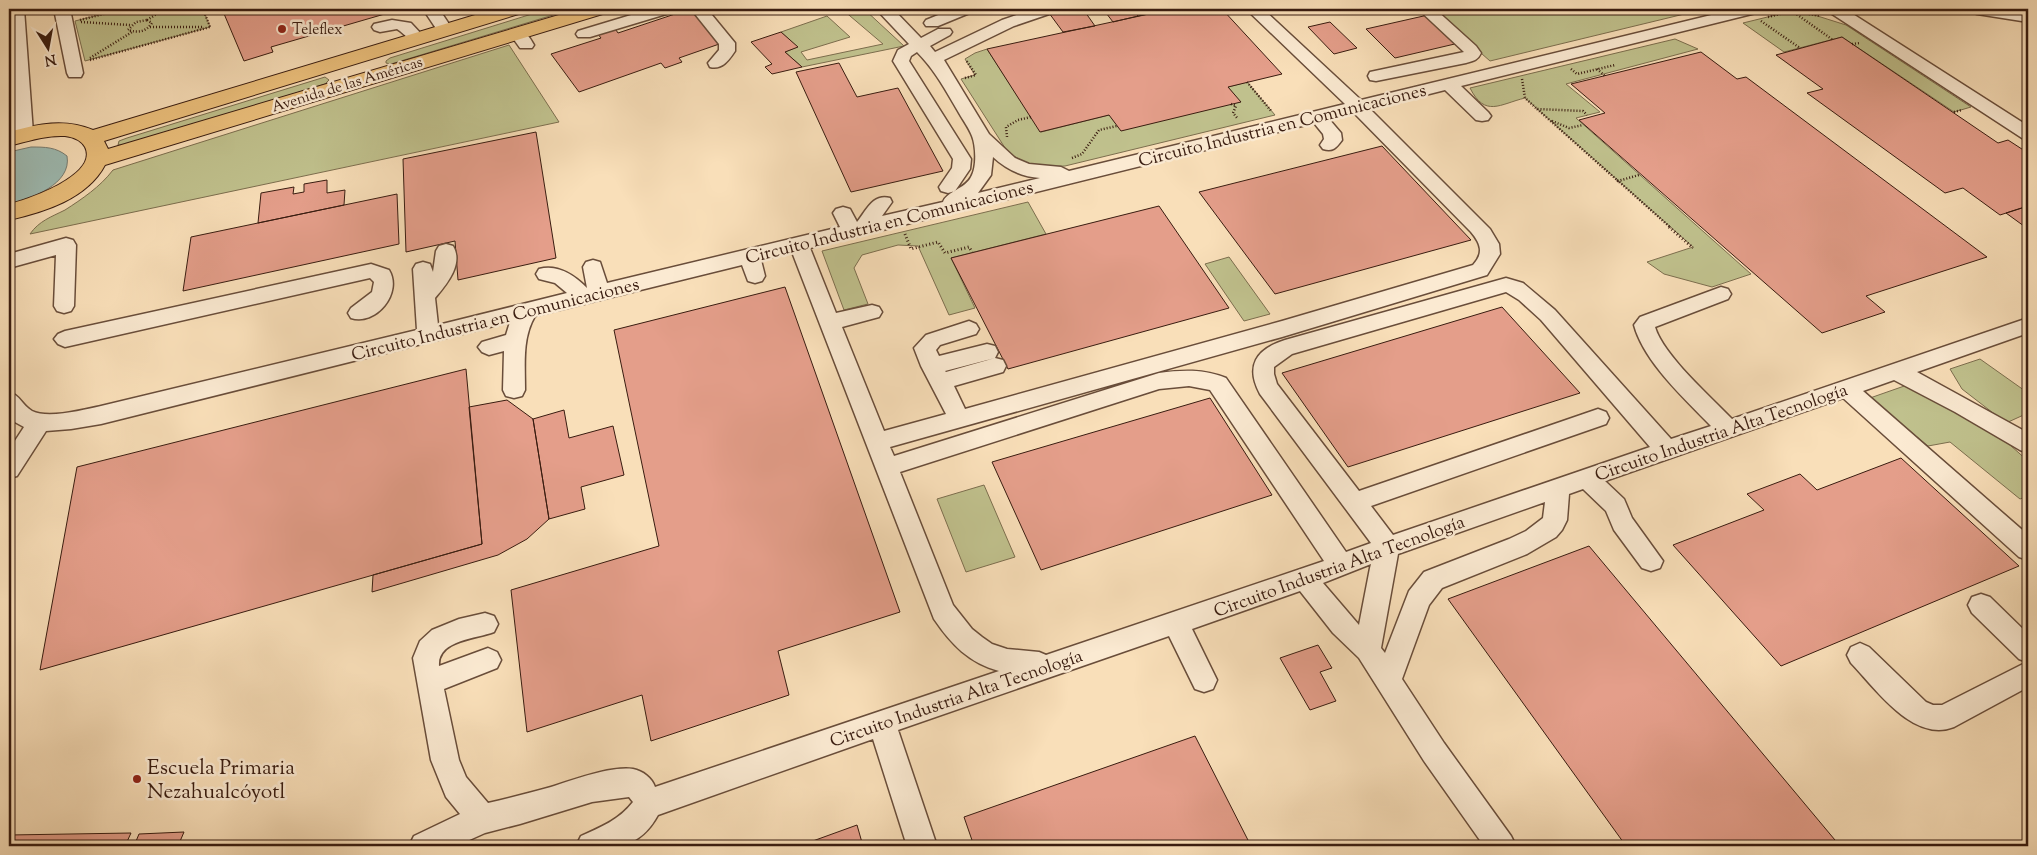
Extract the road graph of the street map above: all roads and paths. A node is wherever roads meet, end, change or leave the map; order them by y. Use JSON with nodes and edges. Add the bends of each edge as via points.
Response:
{"nodes":[{"id":1,"x":62,"y":9,"type":"edge"},
{"id":2,"x":123,"y":9,"type":"edge"},
{"id":3,"x":165,"y":9,"type":"edge"},
{"id":4,"x":203,"y":9,"type":"edge"},
{"id":5,"x":431,"y":9,"type":"edge"},
{"id":6,"x":515,"y":9,"type":"edge"},
{"id":7,"x":599,"y":9,"type":"edge"},
{"id":8,"x":667,"y":9,"type":"edge"},
{"id":9,"x":698,"y":9,"type":"edge"},
{"id":10,"x":884,"y":9,"type":"edge"},
{"id":11,"x":966,"y":9,"type":"edge"},
{"id":12,"x":1049,"y":9,"type":"edge"},
{"id":13,"x":1254,"y":9,"type":"edge"},
{"id":14,"x":1426,"y":9,"type":"edge"},
{"id":15,"x":1835,"y":9,"type":"edge"},
{"id":16,"x":1977,"y":9,"type":"edge"},
{"id":17,"x":20,"y":10,"type":"edge"},
{"id":18,"x":1792,"y":11,"type":"dead end"},
{"id":19,"x":1756,"y":14,"type":"edge"},
{"id":20,"x":2028,"y":17,"type":"edge"},
{"id":21,"x":147,"y":20,"type":"junction"},
{"id":22,"x":933,"y":24,"type":"junction"},
{"id":23,"x":131,"y":25,"type":"junction"},
{"id":24,"x":900,"y":25,"type":"junction"},
{"id":25,"x":150,"y":27,"type":"junction"},
{"id":26,"x":210,"y":27,"type":"junction"},
{"id":27,"x":380,"y":27,"type":"dead end"},
{"id":28,"x":445,"y":30,"type":"junction"},
{"id":29,"x":132,"y":32,"type":"junction"},
{"id":30,"x":584,"y":34,"type":"dead end"},
{"id":31,"x":417,"y":38,"type":"junction"},
{"id":32,"x":1833,"y":40,"type":"dead end"},
{"id":33,"x":918,"y":44,"type":"junction"},
{"id":34,"x":1800,"y":48,"type":"dead end"},
{"id":35,"x":970,"y":56,"type":"dead end"},
{"id":36,"x":352,"y":58,"type":"junction"},
{"id":37,"x":933,"y":59,"type":"junction"},
{"id":38,"x":716,"y":63,"type":"dead end"},
{"id":39,"x":1615,"y":65,"type":"dead end"},
{"id":40,"x":1596,"y":69,"type":"junction"},
{"id":41,"x":75,"y":73,"type":"dead end"},
{"id":42,"x":1577,"y":74,"type":"dead end"},
{"id":43,"x":1376,"y":76,"type":"dead end"},
{"id":44,"x":1522,"y":76,"type":"dead end"},
{"id":45,"x":1605,"y":76,"type":"dead end"},
{"id":46,"x":363,"y":79,"type":"junction"},
{"id":47,"x":961,"y":79,"type":"dead end"},
{"id":48,"x":1246,"y":82,"type":"dead end"},
{"id":49,"x":1448,"y":84,"type":"junction"},
{"id":50,"x":1358,"y":107,"type":"junction"},
{"id":51,"x":1537,"y":109,"type":"junction"},
{"id":52,"x":1587,"y":115,"type":"dead end"},
{"id":53,"x":1482,"y":116,"type":"dead end"},
{"id":54,"x":1031,"y":117,"type":"dead end"},
{"id":55,"x":1266,"y":117,"type":"dead end"},
{"id":56,"x":1318,"y":117,"type":"junction"},
{"id":57,"x":1549,"y":119,"type":"junction"},
{"id":58,"x":1583,"y":125,"type":"dead end"},
{"id":59,"x":1117,"y":126,"type":"dead end"},
{"id":60,"x":2028,"y":134,"type":"edge"},
{"id":61,"x":17,"y":136,"type":"edge"},
{"id":62,"x":982,"y":137,"type":"junction"},
{"id":63,"x":1009,"y":141,"type":"dead end"},
{"id":64,"x":1329,"y":145,"type":"dead end"},
{"id":65,"x":94,"y":149,"type":"junction"},
{"id":66,"x":1064,"y":161,"type":"dead end"},
{"id":67,"x":1089,"y":173,"type":"junction"},
{"id":68,"x":1639,"y":175,"type":"dead end"},
{"id":69,"x":1615,"y":178,"type":"junction"},
{"id":70,"x":970,"y":191,"type":"junction"},
{"id":71,"x":883,"y":202,"type":"dead end"},
{"id":72,"x":9,"y":212,"type":"edge"},
{"id":73,"x":843,"y":212,"type":"dead end"},
{"id":74,"x":908,"y":224,"type":"junction"},
{"id":75,"x":857,"y":230,"type":"junction"},
{"id":76,"x":799,"y":244,"type":"junction"},
{"id":77,"x":1693,"y":248,"type":"dead end"},
{"id":78,"x":446,"y":251,"type":"dead end"},
{"id":79,"x":972,"y":252,"type":"dead end"},
{"id":80,"x":750,"y":256,"type":"junction"},
{"id":81,"x":9,"y":261,"type":"edge"},
{"id":82,"x":593,"y":266,"type":"dead end"},
{"id":83,"x":423,"y":269,"type":"dead end"},
{"id":84,"x":546,"y":274,"type":"dead end"},
{"id":85,"x":755,"y":276,"type":"dead end"},
{"id":86,"x":1721,"y":294,"type":"dead end"},
{"id":87,"x":592,"y":296,"type":"junction"},
{"id":88,"x":424,"y":297,"type":"junction"},
{"id":89,"x":64,"y":306,"type":"dead end"},
{"id":90,"x":528,"y":311,"type":"junction"},
{"id":91,"x":872,"y":312,"type":"dead end"},
{"id":92,"x":358,"y":314,"type":"dead end"},
{"id":93,"x":830,"y":322,"type":"junction"},
{"id":94,"x":2028,"y":325,"type":"edge"},
{"id":95,"x":969,"y":330,"type":"dead end"},
{"id":96,"x":428,"y":336,"type":"junction"},
{"id":97,"x":65,"y":339,"type":"dead end"},
{"id":98,"x":515,"y":340,"type":"junction"},
{"id":99,"x":488,"y":347,"type":"dead end"},
{"id":100,"x":991,"y":359,"type":"dead end"},
{"id":101,"x":1896,"y":370,"type":"junction"},
{"id":102,"x":936,"y":374,"type":"junction"},
{"id":103,"x":1846,"y":388,"type":"junction"},
{"id":104,"x":514,"y":390,"type":"dead end"},
{"id":105,"x":24,"y":412,"type":"edge"},
{"id":106,"x":1598,"y":418,"type":"dead end"},
{"id":107,"x":960,"y":420,"type":"junction"},
{"id":108,"x":1728,"y":429,"type":"junction"},
{"id":109,"x":878,"y":442,"type":"junction"},
{"id":110,"x":2028,"y":444,"type":"edge"},
{"id":111,"x":1667,"y":450,"type":"junction"},
{"id":112,"x":887,"y":467,"type":"junction"},
{"id":113,"x":9,"y":469,"type":"edge"},
{"id":114,"x":1587,"y":478,"type":"junction"},
{"id":115,"x":1558,"y":488,"type":"junction"},
{"id":116,"x":1354,"y":502,"type":"junction"},
{"id":117,"x":1388,"y":547,"type":"junction"},
{"id":118,"x":2028,"y":550,"type":"edge"},
{"id":119,"x":1651,"y":561,"type":"dead end"},
{"id":120,"x":1341,"y":565,"type":"junction"},
{"id":121,"x":1305,"y":579,"type":"junction"},
{"id":122,"x":1981,"y":605,"type":"dead end"},
{"id":123,"x":485,"y":624,"type":"dead end"},
{"id":124,"x":1176,"y":624,"type":"junction"},
{"id":125,"x":1368,"y":650,"type":"junction"},
{"id":126,"x":2028,"y":651,"type":"edge"},
{"id":127,"x":1860,"y":655,"type":"dead end"},
{"id":128,"x":488,"y":660,"type":"dead end"},
{"id":129,"x":1050,"y":665,"type":"junction"},
{"id":130,"x":2028,"y":674,"type":"edge"},
{"id":131,"x":1204,"y":680,"type":"dead end"},
{"id":132,"x":1388,"y":680,"type":"junction"},
{"id":133,"x":429,"y":682,"type":"junction"},
{"id":134,"x":882,"y":723,"type":"junction"},
{"id":135,"x":648,"y":804,"type":"junction"},
{"id":136,"x":482,"y":819,"type":"junction"},
{"id":137,"x":424,"y":846,"type":"edge"},
{"id":138,"x":591,"y":846,"type":"edge"},
{"id":139,"x":922,"y":846,"type":"edge"},
{"id":140,"x":1501,"y":846,"type":"edge"}],
"edges":[{"from":1,"to":41,"type":"street"},
{"from":2,"to":23,"type":"path","via":[[76,21]]},
{"from":3,"to":21,"type":"path"},
{"from":4,"to":26,"type":"path"},
{"from":5,"to":28,"type":"street"},
{"from":6,"to":28,"type":"main road","name":"Avenida de las Américas"},
{"from":7,"to":46,"type":"main road","name":"Avenida de las Américas","via":[[522,40]]},
{"from":8,"to":30,"type":"street"},
{"from":9,"to":38,"type":"street","via":[[727,43],[727,51]]},
{"from":10,"to":24,"type":"street"},
{"from":11,"to":22,"type":"street"},
{"from":12,"to":37,"type":"street","via":[[1008,23]]},
{"from":13,"to":50,"type":"street"},
{"from":14,"to":43,"type":"street","via":[[1470,49],[1472,55]]},
{"from":15,"to":60,"type":"street"},
{"from":16,"to":20,"type":"street"},
{"from":17,"to":61,"type":"street"},
{"from":18,"to":32,"type":"path"},
{"from":19,"to":34,"type":"path"},
{"from":19,"to":49,"type":"street","name":"Circuito Industria en Comunicaciones"},
{"from":21,"to":23,"type":"path"},
{"from":21,"to":25,"type":"path","via":[[152,23]]},
{"from":22,"to":24,"type":"street"},
{"from":22,"to":33,"type":"street"},
{"from":23,"to":29,"type":"path","via":[[128,30]]},
{"from":24,"to":33,"type":"street"},
{"from":25,"to":26,"type":"path"},
{"from":25,"to":29,"type":"path"},
{"from":26,"to":29,"type":"path","via":[[85,61]]},
{"from":27,"to":31,"type":"street","via":[[406,26]]},
{"from":28,"to":31,"type":"main road","name":"Avenida de las Américas"},
{"from":31,"to":36,"type":"main road","name":"Avenida de las Américas"},
{"from":33,"to":37,"type":"street"},
{"from":33,"to":70,"type":"street","via":[[904,53],[901,62],[962,159],[961,169],[948,187]]},
{"from":35,"to":47,"type":"path","via":[[965,59],[976,75]]},
{"from":36,"to":46,"type":"main road"},
{"from":36,"to":65,"type":"main road","name":"Avenida de las Américas"},
{"from":37,"to":62,"type":"street"},
{"from":39,"to":40,"type":"path"},
{"from":40,"to":42,"type":"path"},
{"from":40,"to":45,"type":"path"},
{"from":44,"to":51,"type":"path","via":[[1525,98]]},
{"from":46,"to":65,"type":"main road","name":"Avenida de las Américas"},
{"from":48,"to":55,"type":"path","via":[[1275,114]]},
{"from":49,"to":50,"type":"street","name":"Circuito Industria en Comunicaciones"},
{"from":49,"to":53,"type":"street"},
{"from":50,"to":56,"type":"street","name":"Circuito Industria en Comunicaciones"},
{"from":50,"to":107,"type":"street","via":[[1483,233],[1491,250],[1490,259],[1480,270]]},
{"from":51,"to":52,"type":"path","via":[[1583,111]]},
{"from":51,"to":57,"type":"path"},
{"from":54,"to":63,"type":"path","via":[[1006,127]]},
{"from":56,"to":64,"type":"street","via":[[1332,133],[1333,140]]},
{"from":56,"to":67,"type":"street","name":"Circuito Industria en Comunicaciones"},
{"from":57,"to":58,"type":"path","via":[[1569,128]]},
{"from":57,"to":69,"type":"path"},
{"from":59,"to":66,"type":"path","via":[[1099,130],[1082,154]]},
{"from":61,"to":65,"type":"main road","via":[[61,130],[78,132]]},
{"from":62,"to":67,"type":"street","via":[[1009,162],[1023,169],[1053,174]]},
{"from":62,"to":70,"type":"street","via":[[984,170]]},
{"from":65,"to":72,"type":"main road","via":[[87,174],[71,187],[50,199]]},
{"from":67,"to":74,"type":"street","name":"Circuito Industria en Comunicaciones"},
{"from":68,"to":69,"type":"path","via":[[1618,181]]},
{"from":69,"to":77,"type":"path"},
{"from":70,"to":74,"type":"street"},
{"from":71,"to":75,"type":"street"},
{"from":73,"to":75,"type":"street"},
{"from":74,"to":75,"type":"street","name":"Circuito Industria en Comunicaciones"},
{"from":74,"to":79,"type":"path","via":[[911,248],[938,242],[945,253],[970,247]]},
{"from":75,"to":76,"type":"street","name":"Circuito Industria en Comunicaciones"},
{"from":76,"to":80,"type":"street","name":"Circuito Industria en Comunicaciones"},
{"from":76,"to":93,"type":"street"},
{"from":78,"to":88,"type":"street","via":[[445,272]]},
{"from":80,"to":85,"type":"street"},
{"from":80,"to":87,"type":"street","name":"Circuito Industria en Comunicaciones"},
{"from":81,"to":89,"type":"street","via":[[66,245]]},
{"from":82,"to":87,"type":"street"},
{"from":83,"to":88,"type":"street"},
{"from":84,"to":87,"type":"street","via":[[557,275]]},
{"from":86,"to":108,"type":"street","via":[[1647,322],[1644,330],[1677,375]]},
{"from":87,"to":90,"type":"street","name":"Circuito Industria en Comunicaciones"},
{"from":88,"to":96,"type":"street"},
{"from":90,"to":96,"type":"street","name":"Circuito Industria en Comunicaciones"},
{"from":90,"to":98,"type":"street","via":[[518,327]]},
{"from":91,"to":93,"type":"street"},
{"from":92,"to":97,"type":"street","via":[[384,293],[382,275],[371,271],[355,274]]},
{"from":93,"to":109,"type":"street"},
{"from":94,"to":101,"type":"street","name":"Circuito Industria Alta Tecnología"},
{"from":95,"to":102,"type":"street","via":[[928,343],[926,354]]},
{"from":96,"to":105,"type":"street","name":"Circuito Industria en Comunicaciones","via":[[101,415],[63,422]]},
{"from":98,"to":99,"type":"street"},
{"from":98,"to":104,"type":"street"},
{"from":100,"to":102,"type":"street"},
{"from":101,"to":103,"type":"street","name":"Circuito Industria Alta Tecnología"},
{"from":101,"to":110,"type":"street"},
{"from":102,"to":107,"type":"street"},
{"from":103,"to":108,"type":"street","name":"Circuito Industria Alta Tecnología"},
{"from":103,"to":118,"type":"street"},
{"from":105,"to":113,"type":"street"},
{"from":106,"to":116,"type":"street"},
{"from":107,"to":109,"type":"street"},
{"from":108,"to":111,"type":"street","name":"Circuito Industria Alta Tecnología"},
{"from":109,"to":112,"type":"street"},
{"from":111,"to":114,"type":"street","name":"Circuito Industria Alta Tecnología"},
{"from":111,"to":116,"type":"street","via":[[1543,310],[1526,294],[1506,285],[1285,348],[1264,363],[1262,370],[1268,388]]},
{"from":112,"to":120,"type":"street","via":[[1159,381],[1207,378],[1218,384]]},
{"from":112,"to":129,"type":"street","via":[[943,611],[958,632],[992,658]]},
{"from":114,"to":115,"type":"street","name":"Circuito Industria Alta Tecnología"},
{"from":114,"to":119,"type":"street","via":[[1616,506],[1622,523]]},
{"from":115,"to":117,"type":"street","name":"Circuito Industria Alta Tecnología"},
{"from":115,"to":132,"type":"street","via":[[1554,522],[1544,534],[1433,580],[1418,599]]},
{"from":116,"to":117,"type":"street"},
{"from":117,"to":120,"type":"street","name":"Circuito Industria Alta Tecnología"},
{"from":117,"to":125,"type":"street"},
{"from":120,"to":121,"type":"street","name":"Circuito Industria Alta Tecnología"},
{"from":121,"to":124,"type":"street","name":"Circuito Industria Alta Tecnología"},
{"from":121,"to":125,"type":"street","via":[[1342,625]]},
{"from":122,"to":126,"type":"street"},
{"from":123,"to":133,"type":"street","via":[[438,639],[432,645],[426,659]]},
{"from":124,"to":129,"type":"street","name":"Circuito Industria Alta Tecnología"},
{"from":124,"to":131,"type":"street"},
{"from":125,"to":132,"type":"street"},
{"from":127,"to":130,"type":"street","via":[[1916,711],[1932,718],[1944,718]]},
{"from":128,"to":133,"type":"street"},
{"from":129,"to":134,"type":"street","name":"Circuito Industria Alta Tecnología"},
{"from":132,"to":140,"type":"street"},
{"from":133,"to":136,"type":"street","via":[[449,769],[456,787]]},
{"from":134,"to":135,"type":"street","name":"Circuito Industria Alta Tecnología"},
{"from":134,"to":139,"type":"street"},
{"from":135,"to":136,"type":"street","via":[[642,788],[633,783],[616,784]]},
{"from":135,"to":138,"type":"street","via":[[634,824],[618,836]]},
{"from":136,"to":137,"type":"street"}]}
